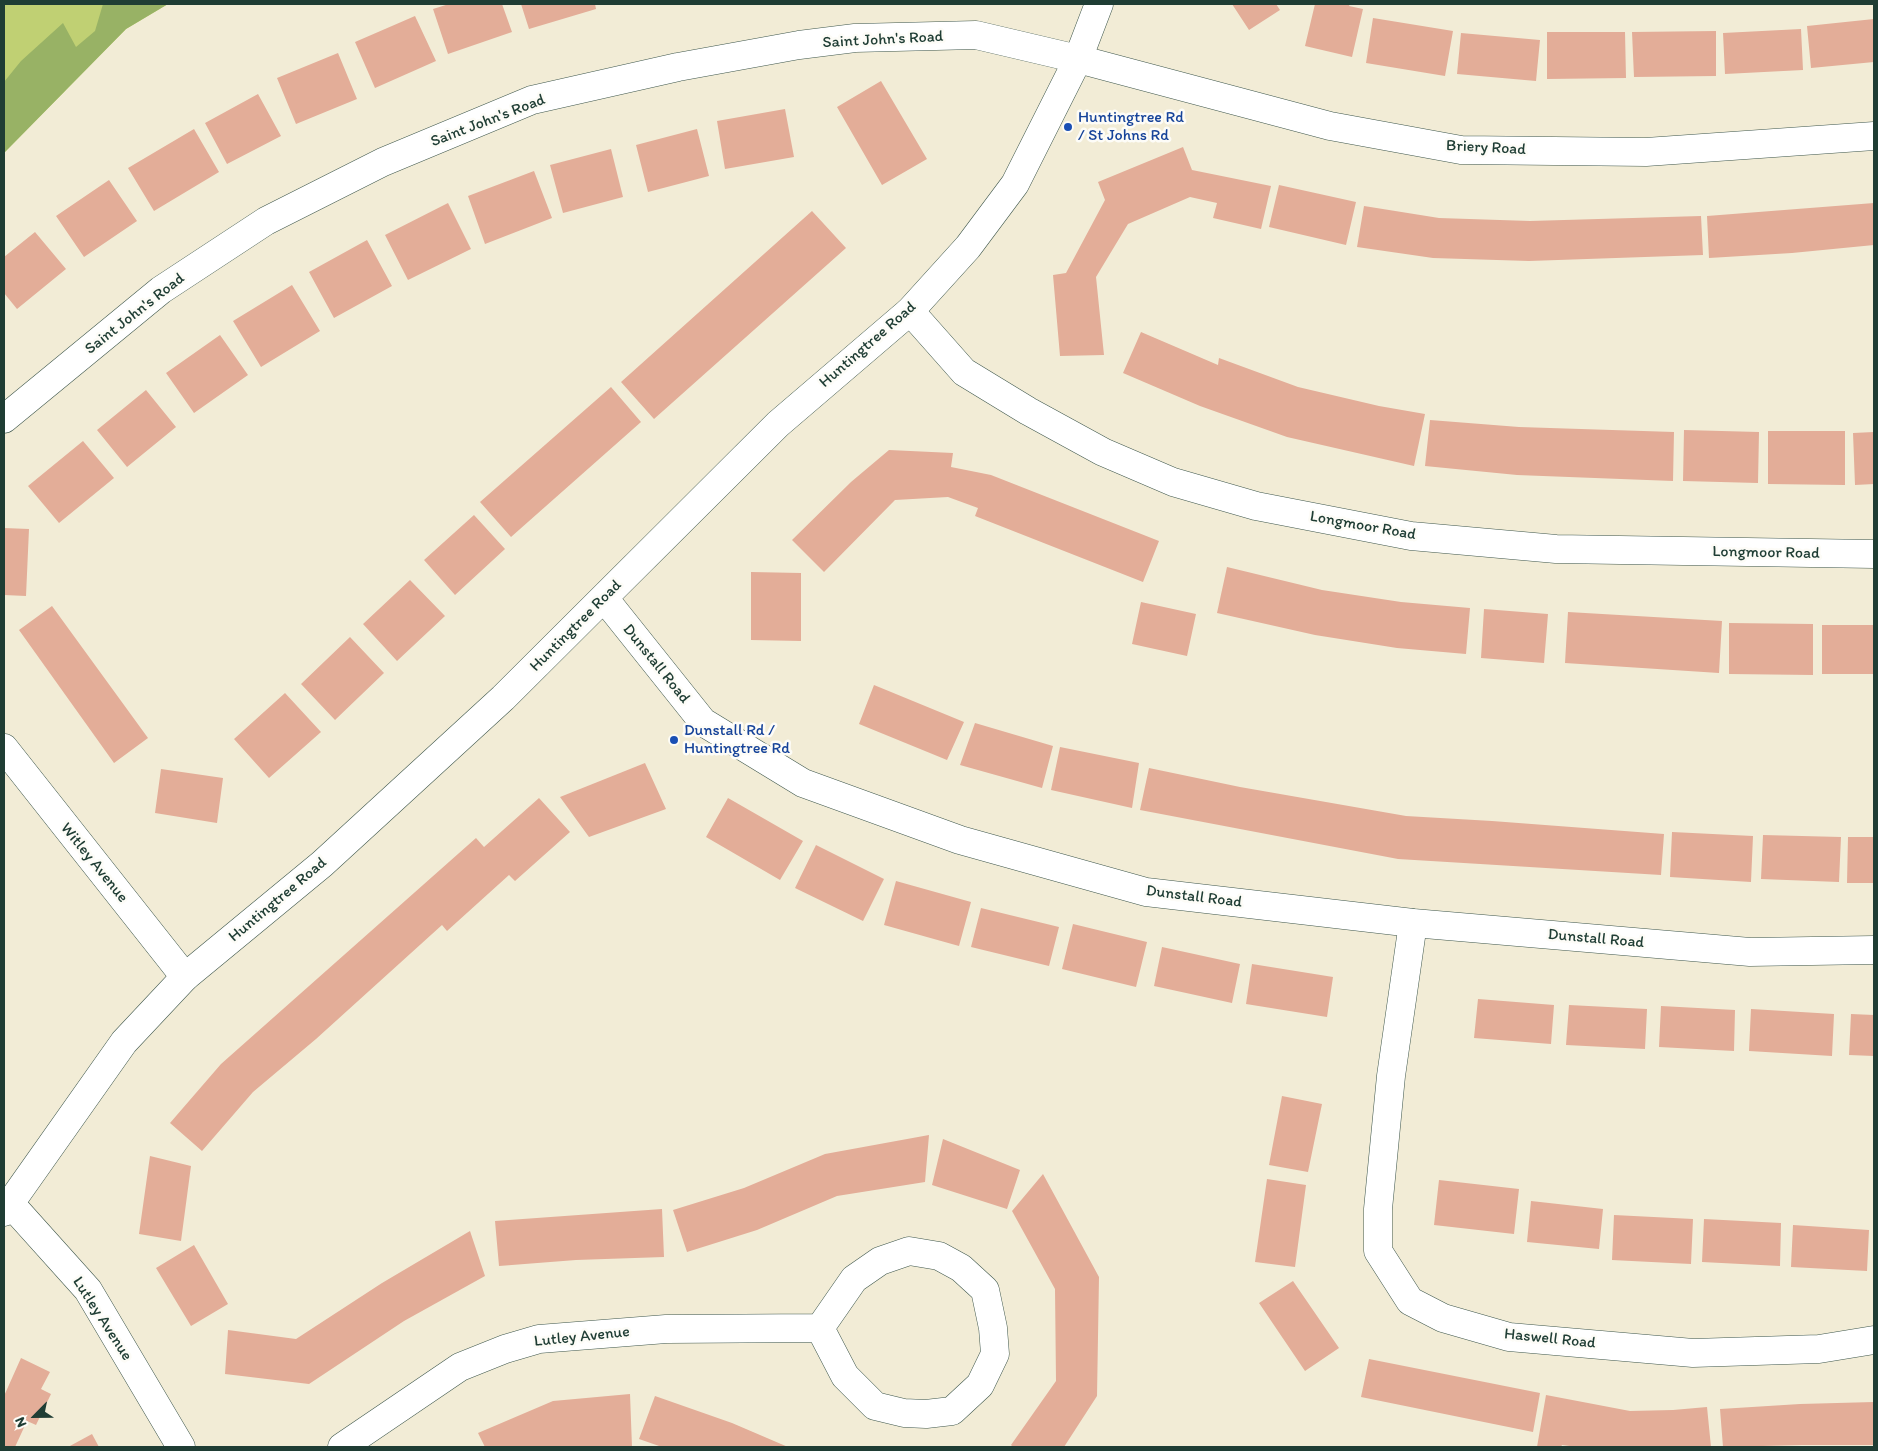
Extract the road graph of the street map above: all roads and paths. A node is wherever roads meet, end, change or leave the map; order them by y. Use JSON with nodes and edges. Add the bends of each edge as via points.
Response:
{"nodes":[{"id":1,"x":1098,"y":4,"type":"edge"},
{"id":2,"x":1078,"y":59,"type":"junction"},
{"id":3,"x":1874,"y":136,"type":"edge"},
{"id":4,"x":910,"y":311,"type":"junction"},
{"id":5,"x":4,"y":419,"type":"edge"},
{"id":6,"x":1874,"y":554,"type":"edge"},
{"id":7,"x":604,"y":598,"type":"junction"},
{"id":8,"x":4,"y":748,"type":"edge"},
{"id":9,"x":1413,"y":923,"type":"junction"},
{"id":10,"x":1874,"y":950,"type":"edge"},
{"id":11,"x":185,"y":977,"type":"junction"},
{"id":12,"x":6,"y":1207,"type":"edge"},
{"id":13,"x":820,"y":1328,"type":"junction"},
{"id":14,"x":1874,"y":1340,"type":"edge"},
{"id":15,"x":181,"y":1447,"type":"edge"},
{"id":16,"x":342,"y":1447,"type":"edge"}],
"edges":[{"from":1,"to":2,"type":"street","name":"Huntingtree Road"},
{"from":2,"to":3,"type":"street","name":"Briery Road","via":[[1330,126],[1461,150],[1646,152]]},
{"from":2,"to":4,"type":"street","name":"Huntingtree Road","via":[[1015,184],[968,247]]},
{"from":2,"to":5,"type":"street","name":"Saint John's Road","via":[[976,35],[855,38],[678,67],[532,100],[383,162],[266,221],[161,290]]},
{"from":4,"to":6,"type":"street","name":"Longmoor Road","via":[[964,372],[1028,411],[1103,452],[1173,482],[1256,506],[1411,536],[1556,549]]},
{"from":4,"to":7,"type":"street","name":"Huntingtree Road","via":[[778,424]]},
{"from":7,"to":9,"type":"street","name":"Dunstall Road","via":[[703,722],[803,783],[960,840],[1146,892]]},
{"from":7,"to":11,"type":"street","name":"Huntingtree Road","via":[[503,698],[322,864]]},
{"from":8,"to":11,"type":"street","name":"Witley Avenue"},
{"from":9,"to":10,"type":"street","name":"Dunstall Road","via":[[1750,952]]},
{"from":9,"to":14,"type":"street","name":"Haswell Road","via":[[1391,1076],[1378,1209],[1378,1251],[1410,1301],[1443,1318],[1509,1337],[1693,1353],[1819,1350]]},
{"from":11,"to":12,"type":"street","name":"Huntingtree Road","via":[[124,1042]]},
{"from":12,"to":15,"type":"street","name":"Lutley Avenue","via":[[88,1290]]},
{"from":13,"to":13,"type":"street","via":[[854,1279],[880,1261],[909,1251],[939,1256],[961,1268],[985,1290],[995,1354],[980,1386],[952,1411],[904,1412],[875,1406],[844,1376]]},
{"from":13,"to":16,"type":"street","name":"Lutley Avenue","via":[[666,1329],[539,1339],[460,1367]]}]}
